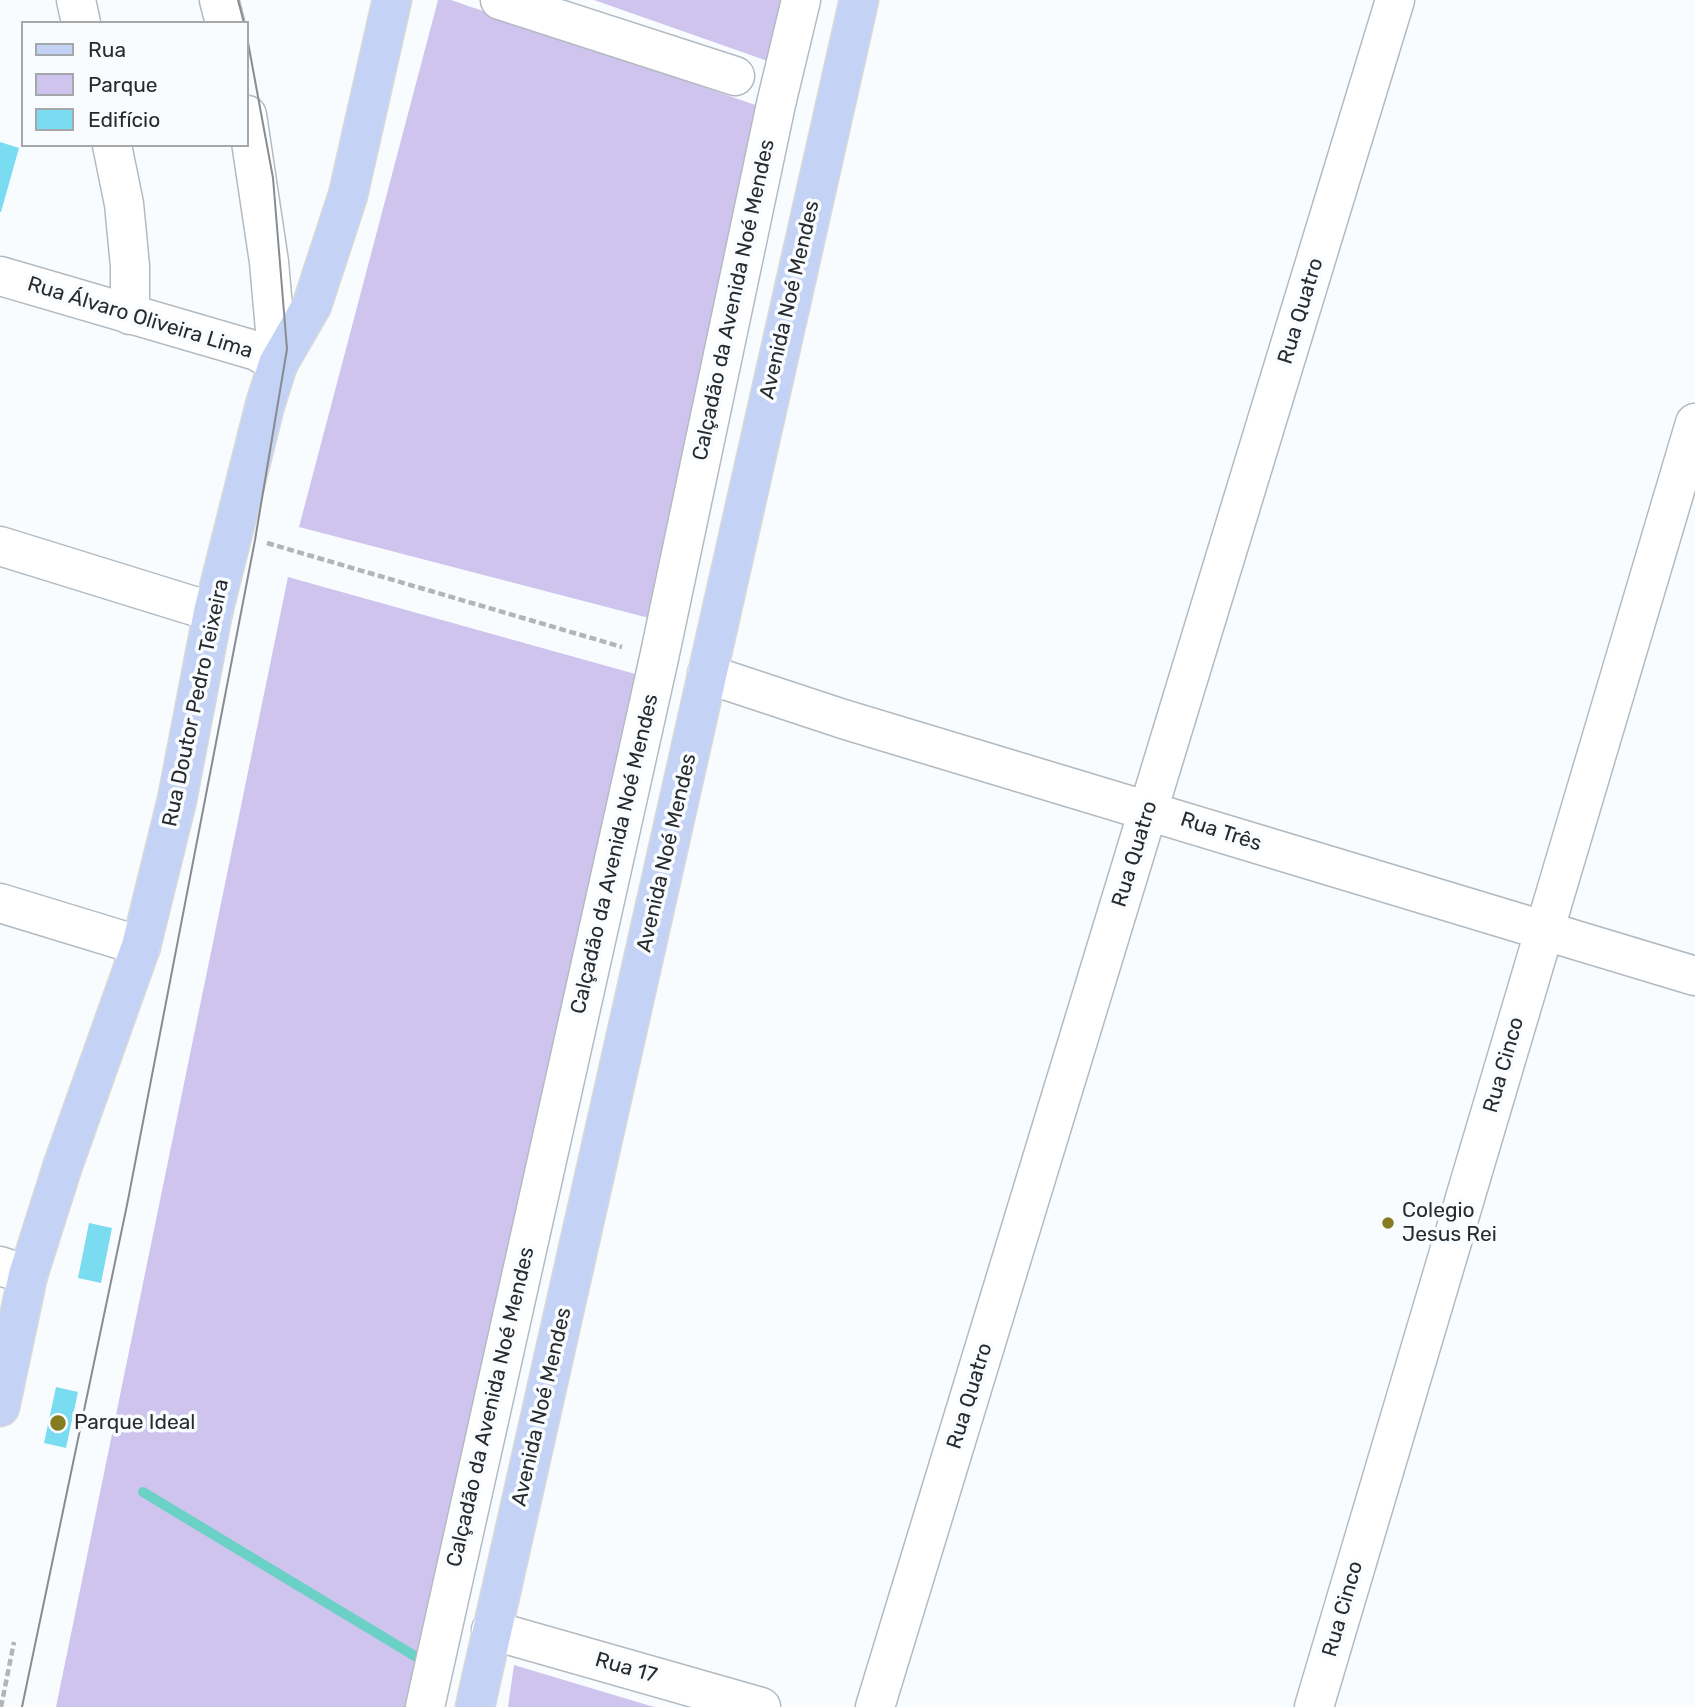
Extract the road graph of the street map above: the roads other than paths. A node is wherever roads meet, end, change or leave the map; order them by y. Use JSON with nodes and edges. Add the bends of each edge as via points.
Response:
{"nodes":[{"id":1,"x":76,"y":0,"type":"edge"},
{"id":2,"x":219,"y":0,"type":"edge"},
{"id":3,"x":392,"y":0,"type":"edge"},
{"id":4,"x":500,"y":0,"type":"edge"},
{"id":5,"x":801,"y":0,"type":"edge"},
{"id":6,"x":859,"y":0,"type":"edge"},
{"id":7,"x":1395,"y":0,"type":"edge"},
{"id":8,"x":81,"y":21,"type":"edge"},
{"id":9,"x":224,"y":21,"type":"edge"},
{"id":10,"x":735,"y":76,"type":"dead end"},
{"id":11,"x":248,"y":122,"type":"edge"},
{"id":12,"x":111,"y":147,"type":"edge"},
{"id":13,"x":0,"y":276,"type":"edge"},
{"id":14,"x":130,"y":315,"type":"junction"},
{"id":15,"x":278,"y":363,"type":"junction"},
{"id":16,"x":1695,"y":423,"type":"edge"},
{"id":17,"x":0,"y":546,"type":"edge"},
{"id":18,"x":213,"y":612,"type":"junction"},
{"id":19,"x":707,"y":674,"type":"junction"},
{"id":20,"x":1149,"y":810,"type":"junction"},
{"id":21,"x":0,"y":903,"type":"edge"},
{"id":22,"x":1543,"y":931,"type":"junction"},
{"id":23,"x":141,"y":946,"type":"junction"},
{"id":24,"x":1695,"y":975,"type":"edge"},
{"id":25,"x":14,"y":1271,"type":"edge"},
{"id":26,"x":0,"y":1407,"type":"edge"},
{"id":27,"x":491,"y":1630,"type":"junction"},
{"id":28,"x":425,"y":1707,"type":"edge"},
{"id":29,"x":475,"y":1707,"type":"edge"},
{"id":30,"x":761,"y":1707,"type":"edge"},
{"id":31,"x":875,"y":1707,"type":"edge"},
{"id":32,"x":1314,"y":1707,"type":"edge"}],
"edges":[{"from":1,"to":8,"type":"street"},
{"from":2,"to":9,"type":"street"},
{"from":3,"to":15,"type":"main road","name":"Rua Doutor Pedro Teixeira","via":[[348,195],[312,305]]},
{"from":4,"to":10,"type":"street"},
{"from":5,"to":28,"type":"street","name":"Calçadão da Avenida Noé Mendes"},
{"from":6,"to":19,"type":"main road","name":"Avenida Noé Mendes"},
{"from":7,"to":20,"type":"street","name":"Rua Quatro"},
{"from":11,"to":15,"type":"street"},
{"from":12,"to":14,"type":"street","via":[[124,204]]},
{"from":13,"to":14,"type":"street","name":"Rua Álvaro Oliveira Lima"},
{"from":14,"to":15,"type":"street","name":"Rua Álvaro Oliveira Lima","via":[[257,351]]},
{"from":15,"to":18,"type":"main road","name":"Rua Doutor Pedro Teixeira"},
{"from":16,"to":22,"type":"street","name":"Rua Cinco"},
{"from":17,"to":18,"type":"street"},
{"from":18,"to":23,"type":"main road","name":"Rua Doutor Pedro Teixeira","via":[[177,800]]},
{"from":19,"to":20,"type":"street","name":"Rua Três"},
{"from":19,"to":27,"type":"main road","name":"Avenida Noé Mendes"},
{"from":20,"to":22,"type":"street","name":"Rua Três"},
{"from":20,"to":31,"type":"street","name":"Rua Quatro"},
{"from":21,"to":23,"type":"street"},
{"from":22,"to":24,"type":"street","name":"Rua Três"},
{"from":22,"to":32,"type":"street","name":"Rua Cinco"},
{"from":23,"to":25,"type":"main road","name":"Rua Doutor Pedro Teixeira","via":[[63,1165]]},
{"from":25,"to":26,"type":"main road","name":"Rua Doutor Pedro Teixeira"},
{"from":27,"to":29,"type":"main road","name":"Avenida Noé Mendes"},
{"from":27,"to":30,"type":"street","name":"Rua 17"}]}
